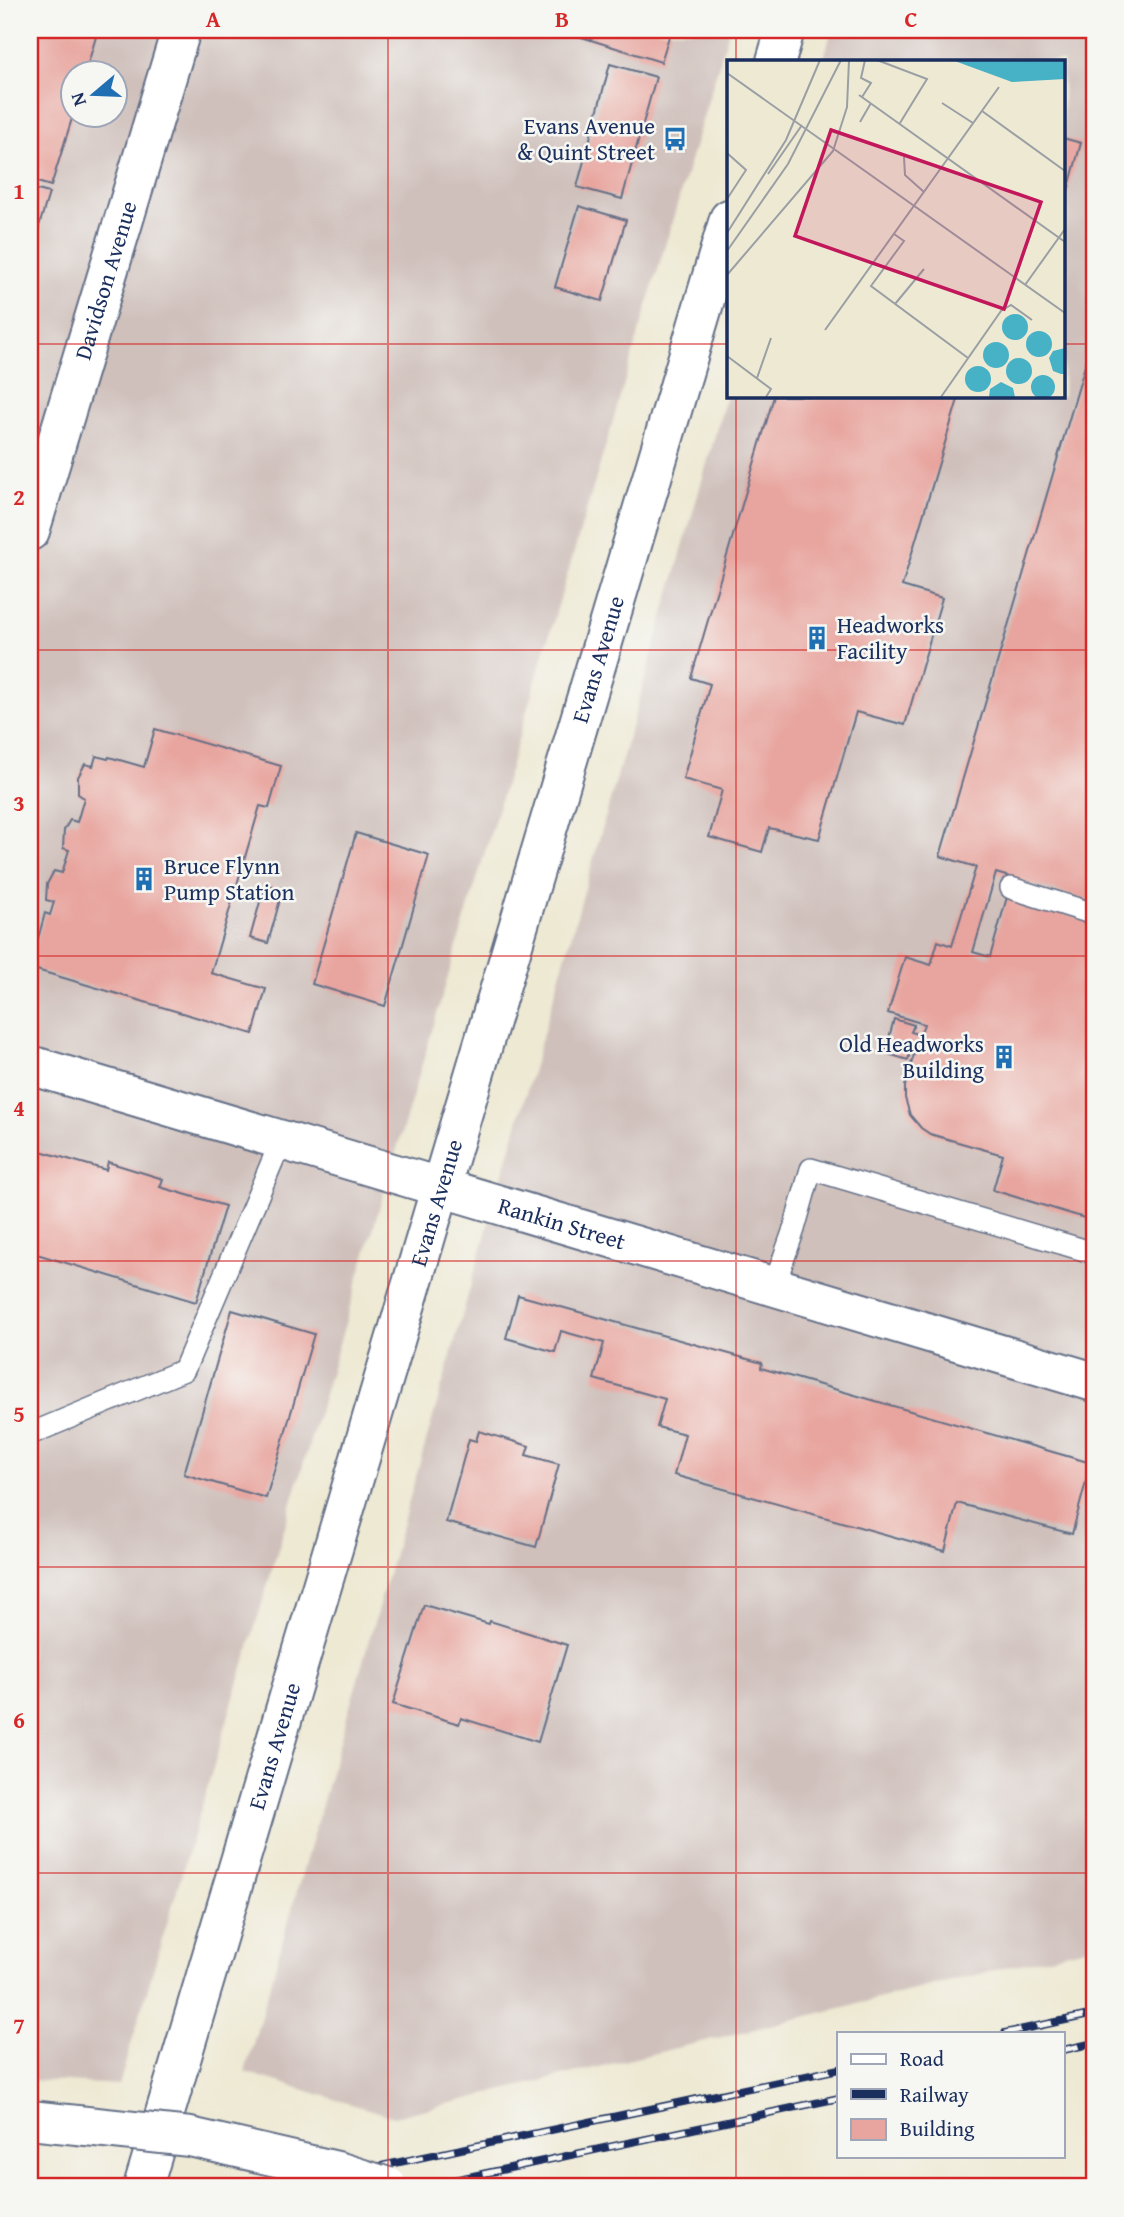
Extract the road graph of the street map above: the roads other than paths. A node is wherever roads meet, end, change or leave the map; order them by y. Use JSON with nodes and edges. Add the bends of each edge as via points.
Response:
{"nodes":[{"id":1,"x":181,"y":30,"type":"edge"},
{"id":2,"x":785,"y":30,"type":"edge"},
{"id":3,"x":776,"y":60,"type":"edge"},
{"id":4,"x":727,"y":226,"type":"edge"},
{"id":5,"x":30,"y":531,"type":"edge"},
{"id":6,"x":1011,"y":888,"type":"dead end"},
{"id":7,"x":1094,"y":914,"type":"edge"},
{"id":8,"x":30,"y":1065,"type":"edge"},
{"id":9,"x":281,"y":1141,"type":"junction"},
{"id":10,"x":440,"y":1188,"type":"junction"},
{"id":11,"x":1094,"y":1253,"type":"edge"},
{"id":12,"x":774,"y":1286,"type":"junction"},
{"id":13,"x":1094,"y":1382,"type":"edge"},
{"id":14,"x":30,"y":1434,"type":"edge"},
{"id":15,"x":30,"y":2120,"type":"edge"},
{"id":16,"x":143,"y":2187,"type":"edge"},
{"id":17,"x":388,"y":2187,"type":"edge"}],
"edges":[{"from":1,"to":5,"type":"main road","name":"Davidson Avenue"},
{"from":2,"to":3,"type":"main road"},
{"from":4,"to":10,"type":"main road","name":"Evans Avenue"},
{"from":6,"to":7,"type":"lane"},
{"from":8,"to":9,"type":"main road","name":"Rankin Street"},
{"from":9,"to":10,"type":"main road","name":"Rankin Street"},
{"from":9,"to":14,"type":"lane","via":[[184,1370]]},
{"from":10,"to":12,"type":"main road","name":"Rankin Street"},
{"from":10,"to":16,"type":"main road","name":"Evans Avenue"},
{"from":11,"to":12,"type":"lane","via":[[811,1169]]},
{"from":12,"to":13,"type":"main road","name":"Rankin Street"},
{"from":15,"to":17,"type":"main road","bridge":true,"via":[[190,2137]]}]}
